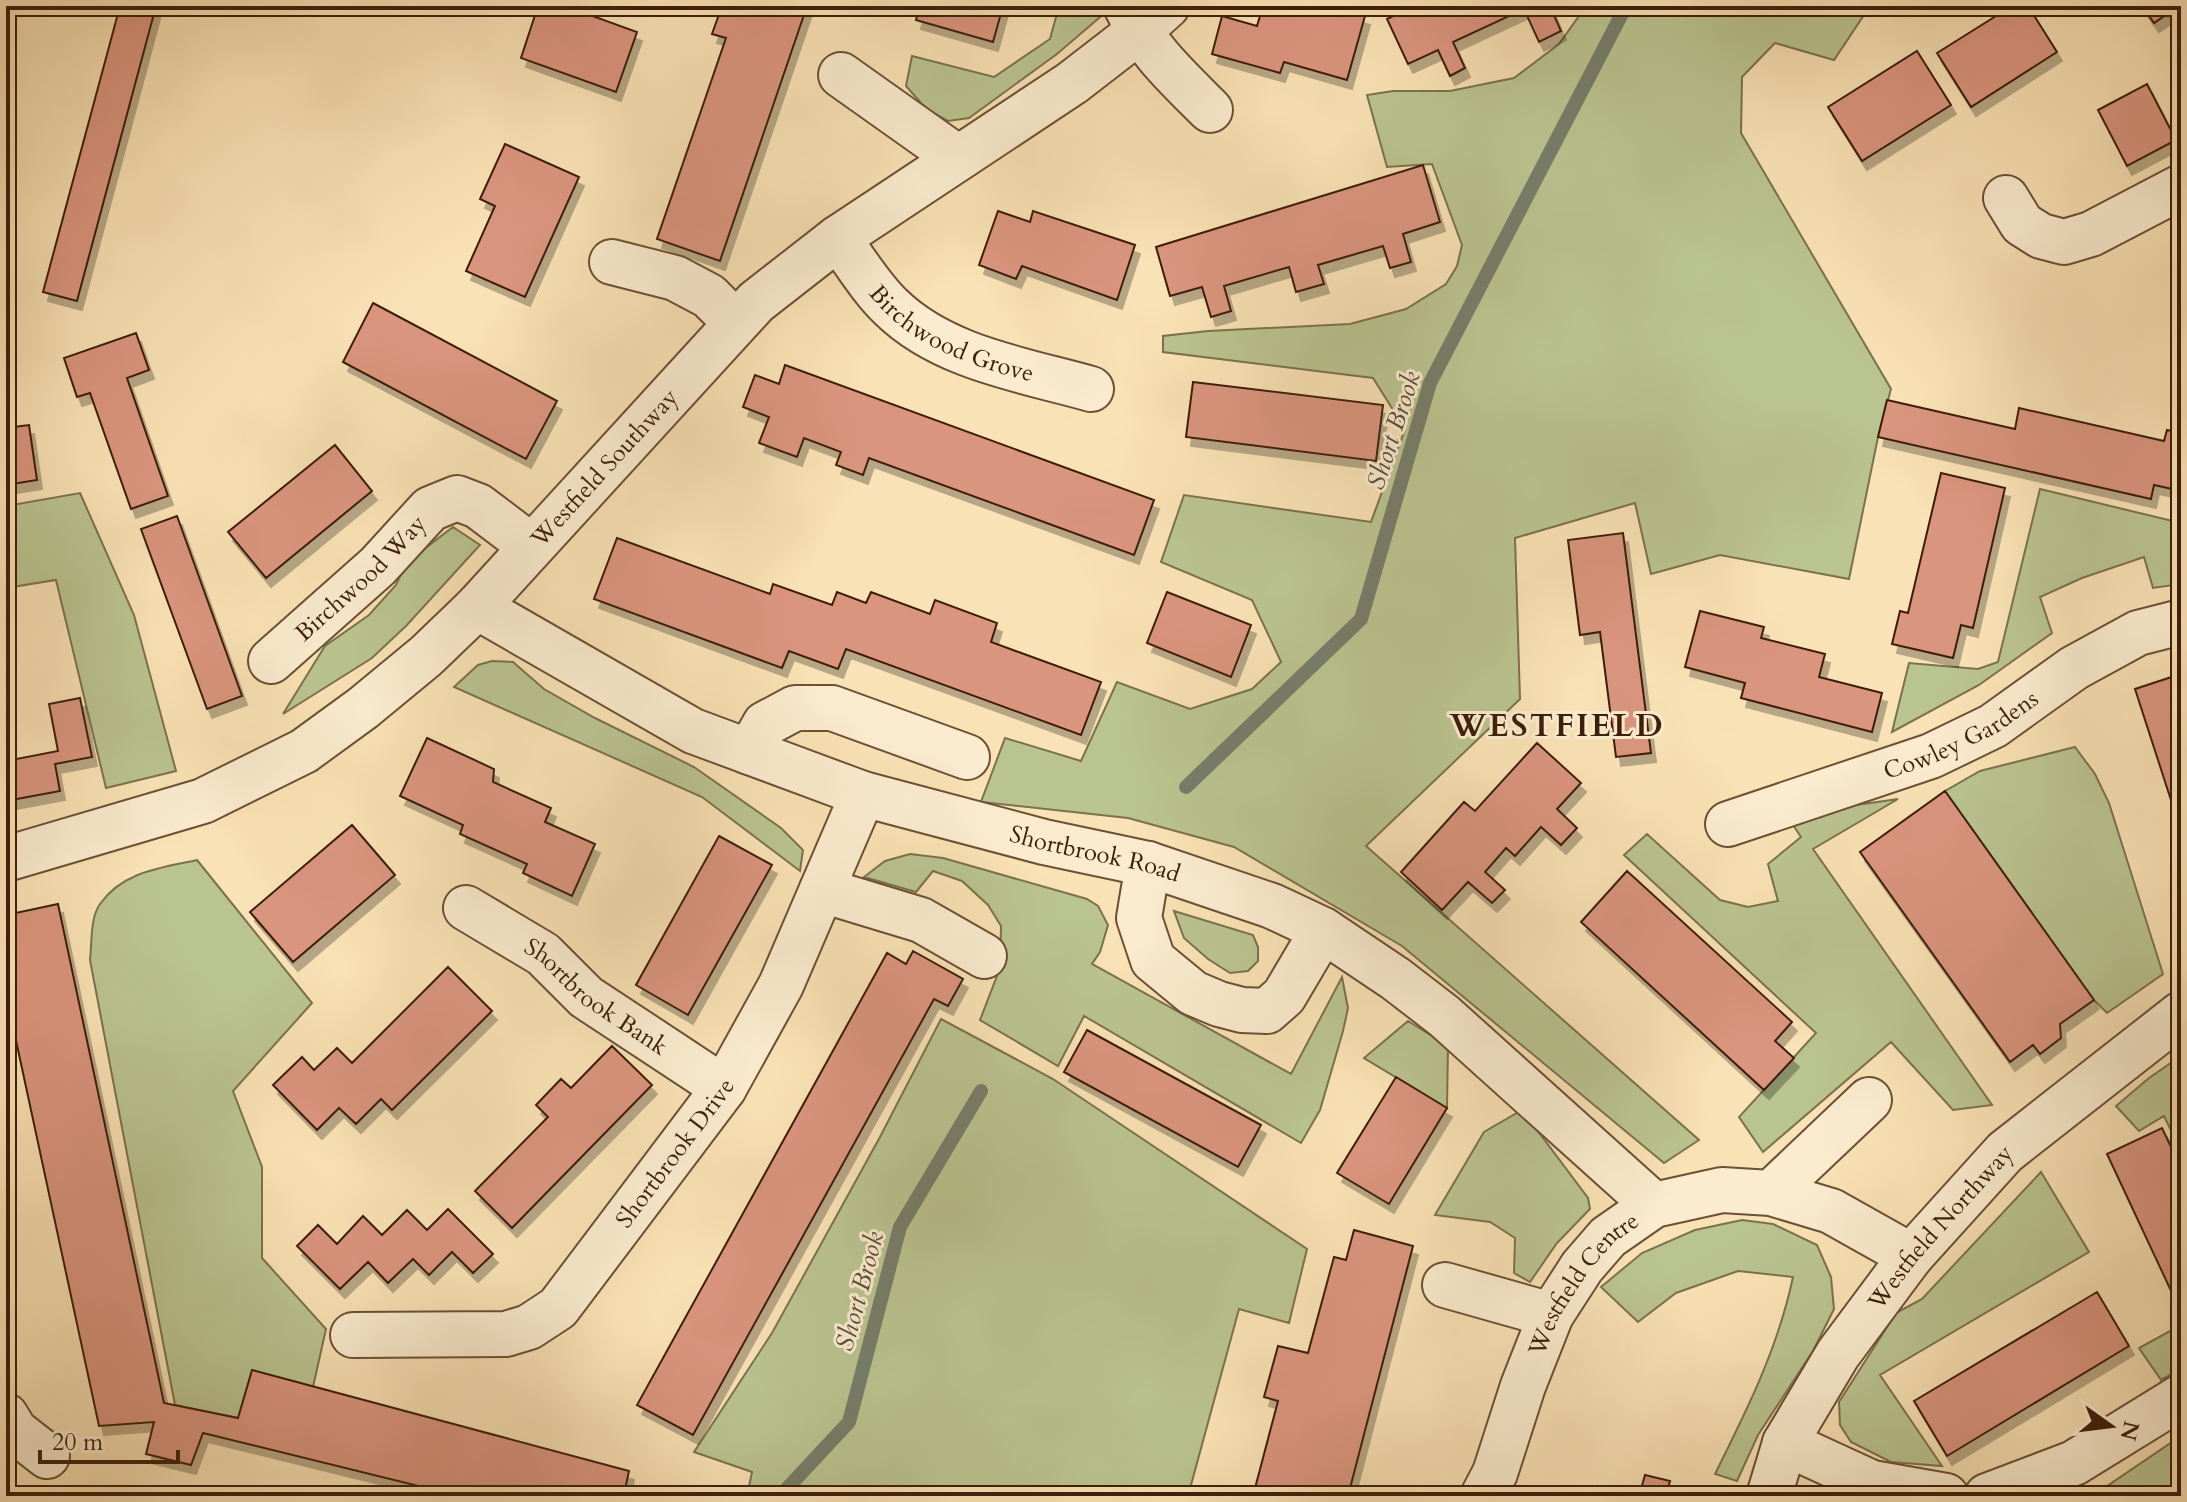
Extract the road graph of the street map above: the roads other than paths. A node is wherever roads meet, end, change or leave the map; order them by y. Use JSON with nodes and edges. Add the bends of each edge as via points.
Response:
{"nodes":[{"id":1,"x":1144,"y":15,"type":"edge"},
{"id":2,"x":841,"y":75,"type":"dead end"},
{"id":3,"x":1210,"y":110,"type":"dead end"},
{"id":4,"x":958,"y":158,"type":"junction"},
{"id":5,"x":2181,"y":187,"type":"edge"},
{"id":6,"x":2006,"y":198,"type":"dead end"},
{"id":7,"x":838,"y":238,"type":"junction"},
{"id":8,"x":612,"y":262,"type":"dead end"},
{"id":9,"x":736,"y":323,"type":"junction"},
{"id":10,"x":1091,"y":389,"type":"dead end"},
{"id":11,"x":531,"y":546,"type":"junction"},
{"id":12,"x":477,"y":607,"type":"junction"},
{"id":13,"x":2181,"y":622,"type":"edge"},
{"id":14,"x":271,"y":661,"type":"dead end"},
{"id":15,"x":749,"y":752,"type":"junction"},
{"id":16,"x":967,"y":757,"type":"dead end"},
{"id":17,"x":863,"y":794,"type":"junction"},
{"id":18,"x":1728,"y":824,"type":"dead end"},
{"id":19,"x":6,"y":859,"type":"edge"},
{"id":20,"x":1148,"y":864,"type":"junction"},
{"id":21,"x":822,"y":890,"type":"junction"},
{"id":22,"x":466,"y":908,"type":"dead end"},
{"id":23,"x":1323,"y":930,"type":"junction"},
{"id":24,"x":984,"y":956,"type":"dead end"},
{"id":25,"x":2181,"y":1014,"type":"edge"},
{"id":26,"x":724,"y":1088,"type":"junction"},
{"id":27,"x":1869,"y":1100,"type":"dead end"},
{"id":28,"x":1771,"y":1193,"type":"junction"},
{"id":29,"x":1654,"y":1205,"type":"junction"},
{"id":30,"x":1911,"y":1256,"type":"junction"},
{"id":31,"x":1445,"y":1285,"type":"dead end"},
{"id":32,"x":1551,"y":1315,"type":"junction"},
{"id":33,"x":353,"y":1335,"type":"dead end"},
{"id":34,"x":2181,"y":1397,"type":"edge"},
{"id":35,"x":6,"y":1416,"type":"edge"},
{"id":36,"x":1785,"y":1443,"type":"junction"},
{"id":37,"x":47,"y":1456,"type":"dead end"},
{"id":38,"x":1483,"y":1496,"type":"edge"},
{"id":39,"x":1769,"y":1496,"type":"edge"},
{"id":40,"x":1946,"y":1496,"type":"edge"},
{"id":41,"x":1987,"y":1496,"type":"edge"}],
"edges":[{"from":1,"to":3,"type":"street","via":[[1170,71]]},
{"from":1,"to":4,"type":"street","name":"Westfield Southway","via":[[1072,83]]},
{"from":2,"to":4,"type":"street"},
{"from":4,"to":7,"type":"street","name":"Westfield Southway"},
{"from":5,"to":6,"type":"street","via":[[2091,234],[2064,242],[2022,224]]},
{"from":7,"to":9,"type":"street","name":"Westfield Southway"},
{"from":7,"to":10,"type":"street","name":"Birchwood Grove","via":[[891,307],[925,332],[969,355]]},
{"from":8,"to":9,"type":"street","via":[[675,278],[709,296]]},
{"from":9,"to":11,"type":"street","name":"Westfield Southway"},
{"from":11,"to":12,"type":"street","name":"Westfield Southway"},
{"from":11,"to":14,"type":"street","name":"Birchwood Way","via":[[478,506],[457,498],[430,509],[378,566]]},
{"from":12,"to":15,"type":"street","name":"Shortbrook Road","via":[[693,731]]},
{"from":12,"to":19,"type":"street","name":"Westfield Southway","via":[[426,656],[304,751],[203,801]]},
{"from":13,"to":18,"type":"street","name":"Cowley Gardens","via":[[2138,633],[2074,668],[1993,726],[1931,756]]},
{"from":15,"to":16,"type":"street","via":[[765,724],[795,708],[832,708]]},
{"from":15,"to":17,"type":"street","name":"Shortbrook Road"},
{"from":17,"to":20,"type":"street","name":"Shortbrook Road"},
{"from":17,"to":21,"type":"street","name":"Shortbrook Drive"},
{"from":20,"to":23,"type":"street","name":"Shortbrook Road","via":[[1272,906]]},
{"from":20,"to":23,"type":"street","via":[[1139,918],[1153,960],[1193,993],[1219,1004],[1267,1011],[1284,996]]},
{"from":21,"to":24,"type":"street","via":[[921,920]]},
{"from":21,"to":26,"type":"street","name":"Shortbrook Drive","via":[[781,985]]},
{"from":22,"to":26,"type":"street","name":"Shortbrook Bank","via":[[543,954],[586,997]]},
{"from":23,"to":29,"type":"street","name":"Shortbrook Road","via":[[1444,1016]]},
{"from":25,"to":30,"type":"street","name":"Westfield Northway","via":[[2005,1152]]},
{"from":26,"to":33,"type":"street","name":"Shortbrook Drive","via":[[558,1308],[529,1327],[506,1334]]},
{"from":27,"to":28,"type":"street"},
{"from":28,"to":29,"type":"street","name":"Westfield Centre","via":[[1722,1190]]},
{"from":28,"to":30,"type":"street","name":"Westfield Centre","via":[[1831,1211]]},
{"from":29,"to":32,"type":"street","name":"Westfield Centre","via":[[1608,1237]]},
{"from":30,"to":36,"type":"street","name":"Westfield Northway","via":[[1838,1354]]},
{"from":31,"to":32,"type":"street"},
{"from":32,"to":38,"type":"street","name":"Westfield Centre"},
{"from":34,"to":41,"type":"street","via":[[2074,1463]]},
{"from":35,"to":37,"type":"street","via":[[15,1431]]},
{"from":36,"to":39,"type":"street","name":"Westfield Northway"},
{"from":36,"to":40,"type":"street","via":[[1872,1483]]}]}
